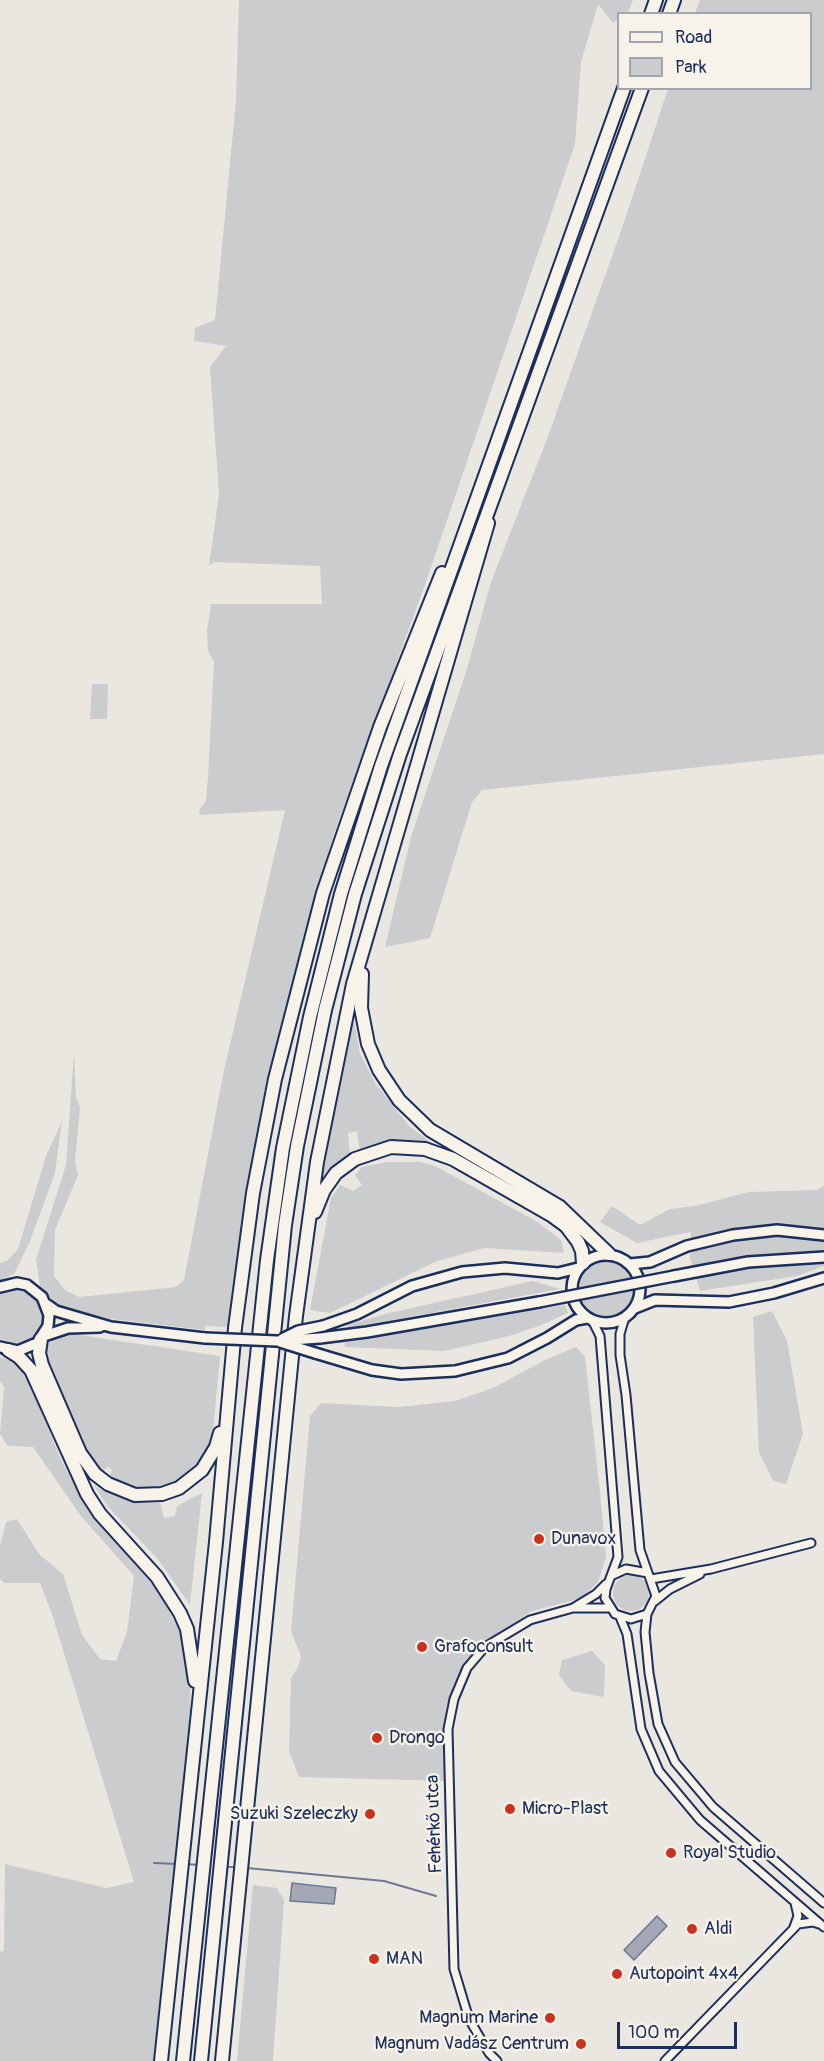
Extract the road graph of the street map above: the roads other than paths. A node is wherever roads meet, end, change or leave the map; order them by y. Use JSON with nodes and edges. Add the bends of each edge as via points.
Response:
{"nodes":[{"id":1,"x":623,"y":90,"type":"edge"},
{"id":2,"x":641,"y":90,"type":"edge"},
{"id":3,"x":494,"y":492,"type":"junction"},
{"id":4,"x":464,"y":536,"type":"junction"},
{"id":5,"x":364,"y":944,"type":"junction"},
{"id":6,"x":307,"y":1233,"type":"junction"},
{"id":7,"x":824,"y":1235,"type":"edge"},
{"id":8,"x":609,"y":1254,"type":"junction"},
{"id":9,"x":824,"y":1257,"type":"edge"},
{"id":10,"x":630,"y":1264,"type":"junction"},
{"id":11,"x":580,"y":1266,"type":"junction"},
{"id":12,"x":824,"y":1278,"type":"edge"},
{"id":13,"x":0,"y":1287,"type":"edge"},
{"id":14,"x":46,"y":1304,"type":"junction"},
{"id":15,"x":635,"y":1308,"type":"junction"},
{"id":16,"x":625,"y":1317,"type":"junction"},
{"id":17,"x":590,"y":1319,"type":"junction"},
{"id":18,"x":111,"y":1327,"type":"junction"},
{"id":19,"x":42,"y":1337,"type":"junction"},
{"id":20,"x":277,"y":1341,"type":"junction"},
{"id":21,"x":4,"y":1349,"type":"edge"},
{"id":22,"x":227,"y":1406,"type":"junction"},
{"id":23,"x":811,"y":1543,"type":"dead end"},
{"id":24,"x":711,"y":1569,"type":"junction"},
{"id":25,"x":613,"y":1575,"type":"junction"},
{"id":26,"x":649,"y":1576,"type":"junction"},
{"id":27,"x":608,"y":1583,"type":"junction"},
{"id":28,"x":655,"y":1601,"type":"junction"},
{"id":29,"x":573,"y":1608,"type":"junction"},
{"id":30,"x":609,"y":1608,"type":"junction"},
{"id":31,"x":647,"y":1614,"type":"junction"},
{"id":32,"x":620,"y":1617,"type":"junction"},
{"id":33,"x":197,"y":1711,"type":"junction"},
{"id":34,"x":794,"y":1901,"type":"junction"},
{"id":35,"x":824,"y":1903,"type":"edge"},
{"id":36,"x":823,"y":1926,"type":"edge"},
{"id":37,"x":791,"y":1931,"type":"junction"},
{"id":38,"x":161,"y":2061,"type":"edge"},
{"id":39,"x":183,"y":2061,"type":"edge"},
{"id":40,"x":201,"y":2061,"type":"edge"},
{"id":41,"x":222,"y":2061,"type":"edge"},
{"id":42,"x":497,"y":2061,"type":"edge"},
{"id":43,"x":665,"y":2061,"type":"edge"}],
"edges":[{"from":1,"to":4,"type":"highway"},
{"from":2,"to":3,"type":"highway"},
{"from":3,"to":5,"type":"highway","via":[[486,538]]},
{"from":3,"to":40,"type":"highway","via":[[367,854],[307,1094],[285,1225]]},
{"from":4,"to":22,"type":"highway","via":[[446,564],[380,727],[309,941],[275,1079],[253,1194]]},
{"from":4,"to":39,"type":"highway","via":[[381,766],[341,894],[282,1148],[264,1284]]},
{"from":5,"to":6,"type":"highway","via":[[327,1106]]},
{"from":5,"to":8,"type":"highway","via":[[360,986],[364,1030],[379,1070],[399,1100],[440,1137],[560,1207]]},
{"from":6,"to":11,"type":"highway","via":[[324,1190],[341,1168],[363,1154],[391,1147],[425,1149],[453,1159],[566,1226],[582,1251]]},
{"from":6,"to":41,"type":"highway","via":[[287,1398]]},
{"from":7,"to":10,"type":"main road","via":[[777,1230],[734,1235],[687,1246],[650,1262]]},
{"from":8,"to":10,"type":"main road"},
{"from":8,"to":11,"type":"main road","via":[[595,1256]]},
{"from":9,"to":20,"type":"main road","bridge":true,"via":[[748,1262],[378,1330]]},
{"from":10,"to":15,"type":"main road","via":[[638,1275],[640,1289]]},
{"from":11,"to":17,"type":"main road","via":[[573,1277],[572,1295]]},
{"from":11,"to":20,"type":"main road","bridge":true,"via":[[558,1273],[505,1268],[454,1274],[412,1286],[357,1314]]},
{"from":12,"to":15,"type":"main road","via":[[729,1302],[655,1300]]},
{"from":13,"to":14,"type":"main road","via":[[17,1283],[27,1286]]},
{"from":14,"to":18,"type":"main road","via":[[56,1311]]},
{"from":14,"to":19,"type":"main road","via":[[49,1315]]},
{"from":15,"to":16,"type":"main road"},
{"from":16,"to":17,"type":"main road","via":[[609,1323]]},
{"from":16,"to":26,"type":"street","via":[[620,1355],[639,1550]]},
{"from":17,"to":20,"type":"main road","bridge":true,"via":[[576,1320],[508,1358],[456,1371],[401,1374],[372,1370]]},
{"from":17,"to":25,"type":"street","via":[[600,1336],[618,1557]]},
{"from":18,"to":19,"type":"main road","via":[[68,1328]]},
{"from":18,"to":20,"type":"main road","bridge":true,"via":[[205,1338]]},
{"from":19,"to":21,"type":"main road","via":[[28,1348]]},
{"from":19,"to":22,"type":"highway","via":[[42,1365],[80,1453],[95,1474],[121,1491],[162,1494],[193,1480],[216,1447]]},
{"from":21,"to":33,"type":"highway","via":[[31,1370],[87,1494],[100,1514],[157,1577],[180,1612],[195,1663]]},
{"from":22,"to":33,"type":"highway"},
{"from":23,"to":24,"type":"street"},
{"from":24,"to":26,"type":"street"},
{"from":24,"to":28,"type":"street"},
{"from":25,"to":26,"type":"street","via":[[626,1569]]},
{"from":25,"to":27,"type":"street"},
{"from":26,"to":28,"type":"street","via":[[656,1588]]},
{"from":27,"to":29,"type":"street"},
{"from":27,"to":30,"type":"street"},
{"from":28,"to":31,"type":"street"},
{"from":29,"to":30,"type":"street"},
{"from":29,"to":42,"type":"street","name":"Fehérkő utca","via":[[530,1620],[485,1647],[467,1668],[454,1699],[448,1729],[454,1970],[469,2019]]},
{"from":30,"to":32,"type":"street"},
{"from":31,"to":32,"type":"street","via":[[631,1619]]},
{"from":31,"to":35,"type":"street","via":[[647,1652],[658,1724],[675,1762],[713,1807]]},
{"from":32,"to":34,"type":"street","via":[[627,1634],[641,1729],[659,1771],[700,1820]]},
{"from":33,"to":38,"type":"highway"},
{"from":34,"to":36,"type":"street"},
{"from":34,"to":37,"type":"street","via":[[798,1916]]},
{"from":36,"to":37,"type":"street","via":[[805,1922]]},
{"from":37,"to":43,"type":"street"}]}
